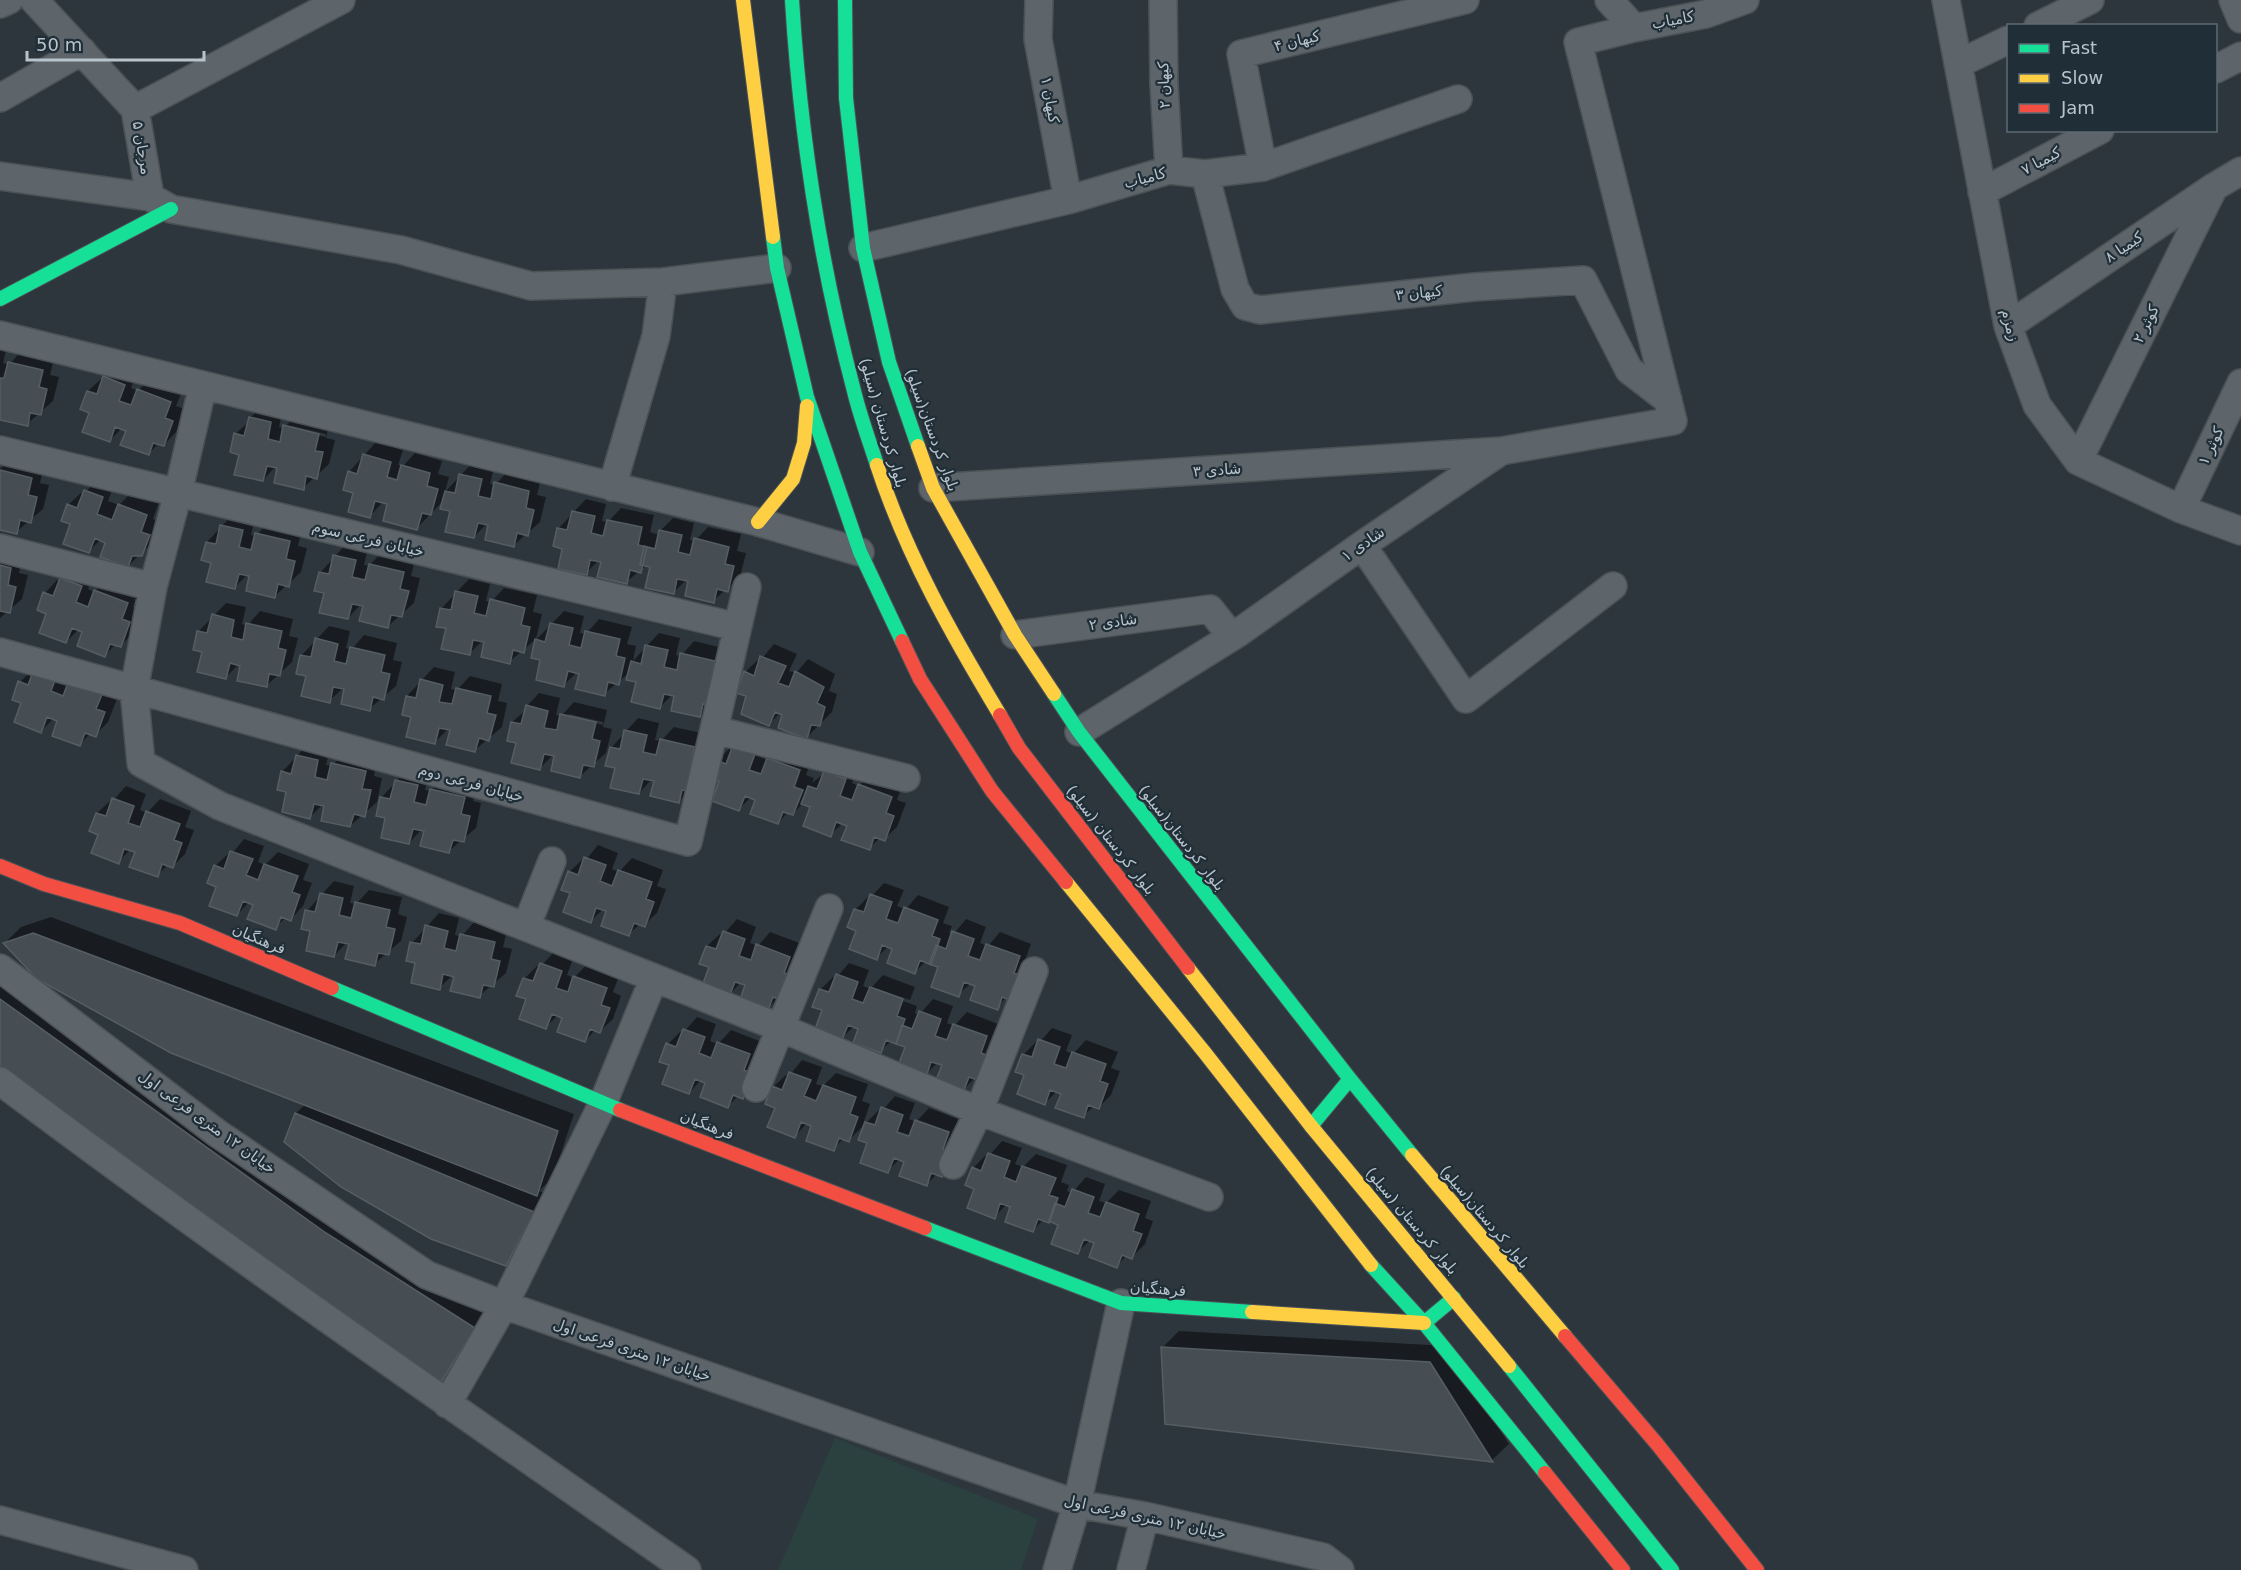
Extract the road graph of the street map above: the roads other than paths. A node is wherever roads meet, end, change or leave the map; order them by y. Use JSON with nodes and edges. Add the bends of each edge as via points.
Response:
{"nodes":[{"id":1,"x":9,"y":0,"type":"edge"},
{"id":2,"x":341,"y":0,"type":"edge"},
{"id":3,"x":743,"y":0,"type":"edge"},
{"id":4,"x":792,"y":0,"type":"edge"},
{"id":5,"x":844,"y":0,"type":"edge"},
{"id":6,"x":1039,"y":0,"type":"edge"},
{"id":7,"x":1163,"y":0,"type":"edge"},
{"id":8,"x":1465,"y":0,"type":"edge"},
{"id":9,"x":1609,"y":0,"type":"edge"},
{"id":10,"x":1746,"y":0,"type":"edge"},
{"id":11,"x":1946,"y":0,"type":"edge"},
{"id":12,"x":2090,"y":0,"type":"edge"},
{"id":13,"x":2234,"y":0,"type":"edge"},
{"id":14,"x":0,"y":4,"type":"edge"},
{"id":15,"x":48,"y":4,"type":"edge"},
{"id":16,"x":2241,"y":19,"type":"edge"},
{"id":17,"x":2042,"y":24,"type":"edge"},
{"id":18,"x":1634,"y":28,"type":"junction"},
{"id":19,"x":2007,"y":40,"type":"edge"},
{"id":20,"x":82,"y":51,"type":"junction"},
{"id":21,"x":2241,"y":56,"type":"edge"},
{"id":22,"x":1958,"y":64,"type":"junction"},
{"id":23,"x":2217,"y":68,"type":"edge"},
{"id":24,"x":0,"y":98,"type":"edge"},
{"id":25,"x":1458,"y":99,"type":"dead end"},
{"id":26,"x":135,"y":109,"type":"junction"},
{"id":27,"x":2096,"y":132,"type":"edge"},
{"id":28,"x":1263,"y":167,"type":"junction"},
{"id":29,"x":1169,"y":170,"type":"junction"},
{"id":30,"x":2241,"y":171,"type":"edge"},
{"id":31,"x":1205,"y":174,"type":"junction"},
{"id":32,"x":0,"y":176,"type":"edge"},
{"id":33,"x":2214,"y":187,"type":"junction"},
{"id":34,"x":1982,"y":192,"type":"junction"},
{"id":35,"x":1068,"y":200,"type":"junction"},
{"id":36,"x":161,"y":203,"type":"junction"},
{"id":37,"x":863,"y":248,"type":"junction"},
{"id":38,"x":777,"y":268,"type":"junction"},
{"id":39,"x":663,"y":282,"type":"junction"},
{"id":40,"x":0,"y":299,"type":"edge"},
{"id":41,"x":2008,"y":326,"type":"junction"},
{"id":42,"x":0,"y":335,"type":"edge"},
{"id":43,"x":2241,"y":383,"type":"edge"},
{"id":44,"x":203,"y":385,"type":"junction"},
{"id":45,"x":807,"y":398,"type":"junction"},
{"id":46,"x":1670,"y":411,"type":"junction"},
{"id":47,"x":0,"y":450,"type":"edge"},
{"id":48,"x":1501,"y":452,"type":"junction"},
{"id":49,"x":2078,"y":460,"type":"junction"},
{"id":50,"x":612,"y":487,"type":"junction"},
{"id":51,"x":933,"y":488,"type":"junction"},
{"id":52,"x":178,"y":493,"type":"junction"},
{"id":53,"x":2181,"y":509,"type":"junction"},
{"id":54,"x":758,"y":522,"type":"junction"},
{"id":55,"x":2241,"y":531,"type":"edge"},
{"id":56,"x":1362,"y":545,"type":"junction"},
{"id":57,"x":0,"y":548,"type":"edge"},
{"id":58,"x":860,"y":552,"type":"junction"},
{"id":59,"x":1613,"y":586,"type":"dead end"},
{"id":60,"x":153,"y":587,"type":"junction"},
{"id":61,"x":747,"y":587,"type":"dead end"},
{"id":62,"x":737,"y":627,"type":"junction"},
{"id":63,"x":1015,"y":635,"type":"junction"},
{"id":64,"x":1232,"y":637,"type":"junction"},
{"id":65,"x":0,"y":652,"type":"edge"},
{"id":66,"x":134,"y":690,"type":"junction"},
{"id":67,"x":715,"y":730,"type":"junction"},
{"id":68,"x":1079,"y":732,"type":"junction"},
{"id":69,"x":906,"y":778,"type":"dead end"},
{"id":70,"x":552,"y":861,"type":"dead end"},
{"id":71,"x":0,"y":866,"type":"edge"},
{"id":72,"x":829,"y":908,"type":"dead end"},
{"id":73,"x":526,"y":927,"type":"junction"},
{"id":74,"x":0,"y":968,"type":"edge"},
{"id":75,"x":1034,"y":971,"type":"dead end"},
{"id":76,"x":654,"y":978,"type":"junction"},
{"id":77,"x":782,"y":1028,"type":"junction"},
{"id":78,"x":1350,"y":1079,"type":"junction"},
{"id":79,"x":0,"y":1082,"type":"edge"},
{"id":80,"x":756,"y":1088,"type":"dead end"},
{"id":81,"x":603,"y":1103,"type":"junction"},
{"id":82,"x":979,"y":1111,"type":"junction"},
{"id":83,"x":1311,"y":1126,"type":"junction"},
{"id":84,"x":953,"y":1165,"type":"dead end"},
{"id":85,"x":1209,"y":1197,"type":"dead end"},
{"id":86,"x":1454,"y":1298,"type":"junction"},
{"id":87,"x":1121,"y":1303,"type":"junction"},
{"id":88,"x":504,"y":1305,"type":"junction"},
{"id":89,"x":1424,"y":1323,"type":"junction"},
{"id":90,"x":447,"y":1404,"type":"junction"},
{"id":91,"x":1077,"y":1504,"type":"junction"},
{"id":92,"x":1145,"y":1516,"type":"junction"},
{"id":93,"x":0,"y":1520,"type":"edge"},
{"id":94,"x":184,"y":1570,"type":"edge"},
{"id":95,"x":687,"y":1570,"type":"edge"},
{"id":96,"x":1057,"y":1570,"type":"edge"},
{"id":97,"x":1131,"y":1570,"type":"edge"},
{"id":98,"x":1340,"y":1570,"type":"edge"},
{"id":99,"x":1623,"y":1570,"type":"edge"},
{"id":100,"x":1672,"y":1570,"type":"edge"},
{"id":101,"x":1757,"y":1570,"type":"edge"}],
"edges":[{"from":1,"to":14,"type":"street"},
{"from":2,"to":26,"type":"street","name":"مرجان ۵"},
{"from":3,"to":38,"type":"main road"},
{"from":4,"to":83,"type":"main road","name":"بلوار کردستان (سیلو)","via":[[797,80],[823,256],[854,392],[890,505],[945,623],[1019,748]]},
{"from":5,"to":37,"type":"main road","name":"بلوار کردستان(سیلو)","via":[[846,98]]},
{"from":6,"to":35,"type":"street","name":"کیهان ۱","via":[[1038,39]]},
{"from":7,"to":29,"type":"street","name":"کیهان ۲"},
{"from":8,"to":28,"type":"street","name":"کیهان ۴","via":[[1241,54]]},
{"from":9,"to":18,"type":"street"},
{"from":10,"to":18,"type":"street","name":"کامیاب","via":[[1706,14]]},
{"from":11,"to":22,"type":"street","name":"زمزم"},
{"from":12,"to":17,"type":"street"},
{"from":13,"to":16,"type":"street"},
{"from":15,"to":20,"type":"street"},
{"from":18,"to":46,"type":"street","name":"کامیاب","via":[[1578,42]]},
{"from":19,"to":22,"type":"street"},
{"from":20,"to":24,"type":"street"},
{"from":20,"to":26,"type":"street"},
{"from":21,"to":23,"type":"street"},
{"from":22,"to":34,"type":"street","name":"زمزم"},
{"from":25,"to":28,"type":"street","name":"کامیاب"},
{"from":26,"to":36,"type":"street","name":"مرجان ۵"},
{"from":27,"to":34,"type":"street","name":"کیمیا ۷"},
{"from":28,"to":31,"type":"street","name":"کامیاب"},
{"from":29,"to":31,"type":"street","name":"کامیاب"},
{"from":29,"to":35,"type":"street","name":"کامیاب"},
{"from":30,"to":33,"type":"street","name":"کیمیا ۸"},
{"from":31,"to":46,"type":"street","name":"کیهان ۳","via":[[1235,289],[1245,306],[1260,310],[1474,287],[1583,280],[1629,370]]},
{"from":32,"to":36,"type":"street","name":"مرجان ۵"},
{"from":33,"to":41,"type":"street","name":"کیمیا ۸"},
{"from":33,"to":49,"type":"street","name":"کوثر ۲"},
{"from":34,"to":41,"type":"street","name":"زمزم"},
{"from":35,"to":37,"type":"street","name":"کامیاب"},
{"from":36,"to":39,"type":"street","via":[[401,250],[531,286]]},
{"from":36,"to":40,"type":"main road"},
{"from":37,"to":51,"type":"main road","name":"بلوار کردستان(سیلو)","via":[[889,362]]},
{"from":38,"to":39,"type":"street"},
{"from":38,"to":45,"type":"main road"},
{"from":39,"to":50,"type":"street","via":[[656,336]]},
{"from":41,"to":49,"type":"street","name":"زمزم","via":[[2037,405]]},
{"from":42,"to":44,"type":"street"},
{"from":43,"to":53,"type":"street","name":"کوثر ۱"},
{"from":44,"to":50,"type":"street"},
{"from":44,"to":52,"type":"street"},
{"from":45,"to":54,"type":"main road","via":[[804,442],[793,478]]},
{"from":45,"to":58,"type":"main road"},
{"from":46,"to":48,"type":"street","name":"شادی ۱"},
{"from":47,"to":52,"type":"street","name":"خیابان فرعی سوم"},
{"from":48,"to":51,"type":"street","name":"شادی ۳"},
{"from":48,"to":56,"type":"street","name":"شادی ۱"},
{"from":49,"to":53,"type":"street","name":"زمزم"},
{"from":50,"to":54,"type":"street"},
{"from":51,"to":63,"type":"main road","name":"بلوار کردستان(سیلو)"},
{"from":52,"to":60,"type":"street"},
{"from":52,"to":62,"type":"street","name":"خیابان فرعی سوم"},
{"from":53,"to":55,"type":"street","name":"زمزم"},
{"from":54,"to":58,"type":"street"},
{"from":56,"to":59,"type":"street","via":[[1466,699]]},
{"from":56,"to":64,"type":"street","name":"شادی ۱"},
{"from":57,"to":60,"type":"street"},
{"from":58,"to":89,"type":"main road","via":[[920,679],[992,791],[1205,1053],[1367,1261]]},
{"from":60,"to":66,"type":"street"},
{"from":61,"to":62,"type":"street","name":"خیابان فرعی دوم"},
{"from":62,"to":67,"type":"street","name":"خیابان فرعی دوم"},
{"from":63,"to":64,"type":"street","name":"شادی ۲","via":[[1210,609]]},
{"from":63,"to":68,"type":"main road","name":"بلوار کردستان(سیلو)"},
{"from":64,"to":68,"type":"street","name":"شادی ۱"},
{"from":65,"to":66,"type":"street","name":"خیابان فرعی دوم"},
{"from":66,"to":67,"type":"street","name":"خیابان فرعی دوم","via":[[688,842]]},
{"from":66,"to":73,"type":"street","via":[[141,763],[220,806]]},
{"from":67,"to":69,"type":"street"},
{"from":68,"to":78,"type":"main road","name":"بلوار کردستان(سیلو)"},
{"from":70,"to":73,"type":"street"},
{"from":71,"to":81,"type":"main road","name":"فرهنگیان","via":[[44,884],[180,923]]},
{"from":72,"to":77,"type":"street"},
{"from":73,"to":76,"type":"street"},
{"from":74,"to":88,"type":"street","name":"خیابان ۱۲ متری فرعی اول","via":[[217,1133],[427,1275]]},
{"from":75,"to":82,"type":"street"},
{"from":76,"to":77,"type":"street"},
{"from":76,"to":81,"type":"street"},
{"from":77,"to":80,"type":"street"},
{"from":77,"to":82,"type":"street"},
{"from":78,"to":83,"type":"main road"},
{"from":78,"to":101,"type":"main road","name":"بلوار کردستان(سیلو)","via":[[1657,1444]]},
{"from":79,"to":90,"type":"street"},
{"from":81,"to":87,"type":"main road","name":"فرهنگیان"},
{"from":81,"to":88,"type":"street"},
{"from":82,"to":84,"type":"street"},
{"from":82,"to":85,"type":"street"},
{"from":83,"to":86,"type":"main road","name":"بلوار کردستان (سیلو)"},
{"from":86,"to":89,"type":"main road"},
{"from":86,"to":100,"type":"main road","name":"بلوار کردستان (سیلو)"},
{"from":87,"to":89,"type":"main road","name":"فرهنگیان"},
{"from":87,"to":91,"type":"street"},
{"from":88,"to":90,"type":"street"},
{"from":88,"to":91,"type":"street","name":"خیابان ۱۲ متری فرعی اول"},
{"from":89,"to":99,"type":"main road"},
{"from":90,"to":95,"type":"street"},
{"from":91,"to":92,"type":"street","name":"خیابان ۱۲ متری فرعی اول"},
{"from":91,"to":96,"type":"street"},
{"from":92,"to":97,"type":"street"},
{"from":92,"to":98,"type":"street","name":"خیابان ۱۲ متری فرعی اول","via":[[1323,1557]]},
{"from":93,"to":94,"type":"street"}]}
